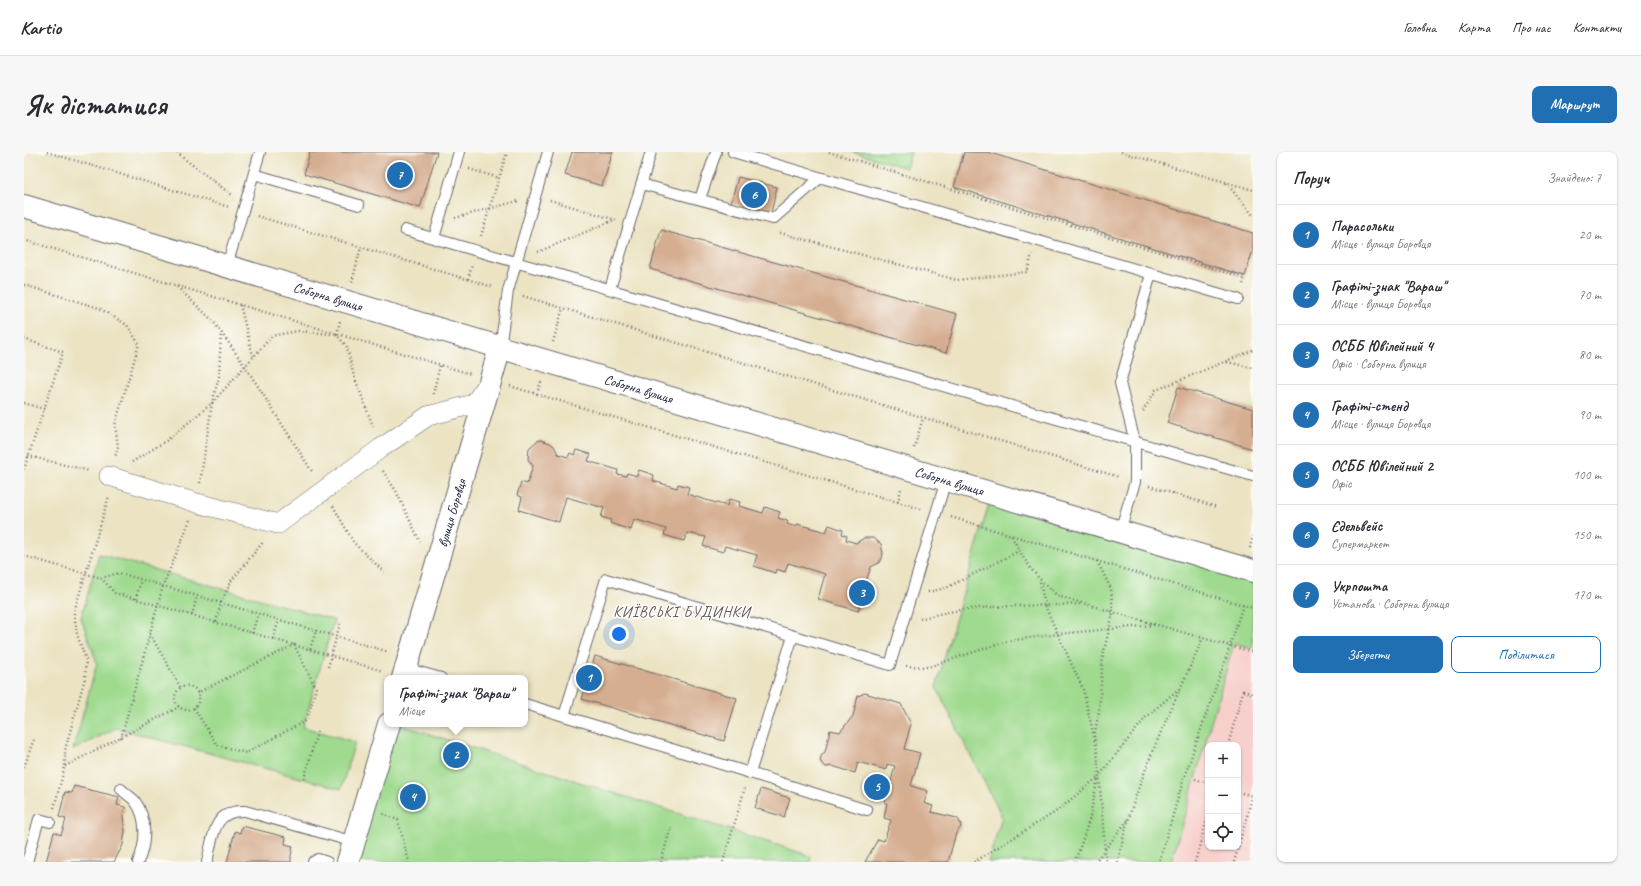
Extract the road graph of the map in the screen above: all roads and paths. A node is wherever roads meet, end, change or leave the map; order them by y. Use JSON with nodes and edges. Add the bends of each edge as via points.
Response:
{"nodes":[{"id":1,"x":47,"y":152,"type":"edge"},
{"id":2,"x":177,"y":152,"type":"edge"},
{"id":3,"x":260,"y":152,"type":"edge"},
{"id":4,"x":459,"y":152,"type":"edge"},
{"id":5,"x":507,"y":152,"type":"edge"},
{"id":6,"x":548,"y":152,"type":"edge"},
{"id":7,"x":651,"y":152,"type":"edge"},
{"id":8,"x":716,"y":152,"type":"edge"},
{"id":9,"x":733,"y":152,"type":"edge"},
{"id":10,"x":829,"y":152,"type":"edge"},
{"id":11,"x":1121,"y":152,"type":"edge"},
{"id":12,"x":456,"y":165,"type":"junction"},
{"id":13,"x":254,"y":174,"type":"junction"},
{"id":14,"x":499,"y":178,"type":"junction"},
{"id":15,"x":820,"y":178,"type":"junction"},
{"id":16,"x":1226,"y":182,"type":"junction"},
{"id":17,"x":642,"y":184,"type":"junction"},
{"id":18,"x":1253,"y":190,"type":"edge"},
{"id":19,"x":700,"y":199,"type":"junction"},
{"id":20,"x":360,"y":205,"type":"dead end"},
{"id":21,"x":24,"y":206,"type":"edge"},
{"id":22,"x":244,"y":208,"type":"junction"},
{"id":23,"x":1253,"y":215,"type":"edge"},
{"id":24,"x":615,"y":220,"type":"dead end"},
{"id":25,"x":405,"y":230,"type":"dead end"},
{"id":26,"x":775,"y":232,"type":"dead end"},
{"id":27,"x":434,"y":238,"type":"junction"},
{"id":28,"x":24,"y":240,"type":"edge"},
{"id":29,"x":1036,"y":240,"type":"junction"},
{"id":30,"x":477,"y":250,"type":"junction"},
{"id":31,"x":516,"y":262,"type":"junction"},
{"id":32,"x":227,"y":266,"type":"junction"},
{"id":33,"x":1151,"y":274,"type":"junction"},
{"id":34,"x":468,"y":279,"type":"junction"},
{"id":35,"x":24,"y":285,"type":"edge"},
{"id":36,"x":176,"y":286,"type":"junction"},
{"id":37,"x":610,"y":289,"type":"junction"},
{"id":38,"x":508,"y":291,"type":"junction"},
{"id":39,"x":1238,"y":299,"type":"joint"},
{"id":40,"x":240,"y":305,"type":"junction"},
{"id":41,"x":222,"y":333,"type":"junction"},
{"id":42,"x":337,"y":334,"type":"junction"},
{"id":43,"x":24,"y":339,"type":"edge"},
{"id":44,"x":500,"y":348,"type":"junction"},
{"id":45,"x":1253,"y":350,"type":"edge"},
{"id":46,"x":253,"y":356,"type":"junction"},
{"id":47,"x":1227,"y":362,"type":"junction"},
{"id":48,"x":440,"y":365,"type":"junction"},
{"id":49,"x":245,"y":366,"type":"junction"},
{"id":50,"x":1253,"y":368,"type":"edge"},
{"id":51,"x":490,"y":380,"type":"junction"},
{"id":52,"x":24,"y":403,"type":"edge"},
{"id":53,"x":212,"y":403,"type":"junction"},
{"id":54,"x":44,"y":409,"type":"junction"},
{"id":55,"x":428,"y":416,"type":"junction"},
{"id":56,"x":1132,"y":429,"type":"junction"},
{"id":57,"x":1135,"y":442,"type":"junction"},
{"id":58,"x":28,"y":456,"type":"junction"},
{"id":59,"x":24,"y":469,"type":"edge"},
{"id":60,"x":109,"y":476,"type":"junction"},
{"id":61,"x":1253,"y":476,"type":"edge"},
{"id":62,"x":946,"y":480,"type":"junction"},
{"id":63,"x":1135,"y":482,"type":"junction"},
{"id":64,"x":325,"y":490,"type":"junction"},
{"id":65,"x":197,"y":503,"type":"junction"},
{"id":66,"x":1217,"y":507,"type":"dead end"},
{"id":67,"x":936,"y":513,"type":"junction"},
{"id":68,"x":278,"y":524,"type":"junction"},
{"id":69,"x":1120,"y":531,"type":"junction"},
{"id":70,"x":1012,"y":535,"type":"junction"},
{"id":71,"x":1019,"y":552,"type":"junction"},
{"id":72,"x":24,"y":556,"type":"edge"},
{"id":73,"x":1097,"y":561,"type":"junction"},
{"id":74,"x":1253,"y":571,"type":"edge"},
{"id":75,"x":384,"y":572,"type":"dead end"},
{"id":76,"x":85,"y":574,"type":"junction"},
{"id":77,"x":101,"y":578,"type":"junction"},
{"id":78,"x":141,"y":580,"type":"junction"},
{"id":79,"x":1040,"y":581,"type":"junction"},
{"id":80,"x":163,"y":586,"type":"junction"},
{"id":81,"x":911,"y":595,"type":"junction"},
{"id":82,"x":197,"y":596,"type":"junction"},
{"id":83,"x":136,"y":599,"type":"junction"},
{"id":84,"x":221,"y":603,"type":"junction"},
{"id":85,"x":1084,"y":604,"type":"junction"},
{"id":86,"x":158,"y":605,"type":"junction"},
{"id":87,"x":1244,"y":605,"type":"junction"},
{"id":88,"x":1045,"y":606,"type":"junction"},
{"id":89,"x":1253,"y":608,"type":"edge"},
{"id":90,"x":1113,"y":612,"type":"junction"},
{"id":91,"x":258,"y":614,"type":"junction"},
{"id":92,"x":192,"y":615,"type":"junction"},
{"id":93,"x":279,"y":620,"type":"junction"},
{"id":94,"x":216,"y":622,"type":"junction"},
{"id":95,"x":340,"y":624,"type":"dead end"},
{"id":96,"x":902,"y":624,"type":"junction"},
{"id":97,"x":1157,"y":625,"type":"junction"},
{"id":98,"x":1109,"y":629,"type":"junction"},
{"id":99,"x":316,"y":631,"type":"junction"},
{"id":100,"x":252,"y":633,"type":"junction"},
{"id":101,"x":150,"y":634,"type":"junction"},
{"id":102,"x":1058,"y":634,"type":"junction"},
{"id":103,"x":793,"y":636,"type":"junction"},
{"id":104,"x":336,"y":637,"type":"junction"},
{"id":105,"x":1204,"y":638,"type":"junction"},
{"id":106,"x":273,"y":639,"type":"junction"},
{"id":107,"x":294,"y":645,"type":"junction"},
{"id":108,"x":1230,"y":646,"type":"junction"},
{"id":109,"x":310,"y":650,"type":"junction"},
{"id":110,"x":1253,"y":652,"type":"edge"},
{"id":111,"x":331,"y":656,"type":"junction"},
{"id":112,"x":890,"y":665,"type":"junction"},
{"id":113,"x":328,"y":667,"type":"dead end"},
{"id":114,"x":404,"y":673,"type":"edge"},
{"id":115,"x":419,"y":675,"type":"edge"},
{"id":116,"x":1181,"y":687,"type":"junction"},
{"id":117,"x":181,"y":688,"type":"junction"},
{"id":118,"x":197,"y":693,"type":"junction"},
{"id":119,"x":1253,"y":694,"type":"edge"},
{"id":120,"x":528,"y":705,"type":"edge"},
{"id":121,"x":179,"y":707,"type":"junction"},
{"id":122,"x":194,"y":708,"type":"junction"},
{"id":123,"x":564,"y":716,"type":"junction"},
{"id":124,"x":388,"y":727,"type":"edge"},
{"id":125,"x":318,"y":729,"type":"dead end"},
{"id":126,"x":121,"y":738,"type":"junction"},
{"id":127,"x":1094,"y":738,"type":"junction"},
{"id":128,"x":34,"y":740,"type":"dead end"},
{"id":129,"x":1229,"y":742,"type":"edge"},
{"id":130,"x":24,"y":767,"type":"edge"},
{"id":131,"x":750,"y":773,"type":"junction"},
{"id":132,"x":1098,"y":777,"type":"junction"},
{"id":133,"x":304,"y":779,"type":"dead end"},
{"id":134,"x":1195,"y":779,"type":"dead end"},
{"id":135,"x":1205,"y":782,"type":"edge"},
{"id":136,"x":121,"y":789,"type":"dead end"},
{"id":137,"x":1241,"y":793,"type":"edge"},
{"id":138,"x":1253,"y":796,"type":"edge"},
{"id":139,"x":364,"y":807,"type":"junction"},
{"id":140,"x":867,"y":810,"type":"dead end"},
{"id":141,"x":1129,"y":818,"type":"junction"},
{"id":142,"x":50,"y":822,"type":"dead end"},
{"id":143,"x":670,"y":827,"type":"dead end"},
{"id":144,"x":1205,"y":827,"type":"edge"},
{"id":145,"x":1105,"y":850,"type":"junction"},
{"id":146,"x":351,"y":852,"type":"edge"},
{"id":147,"x":27,"y":862,"type":"edge"},
{"id":148,"x":138,"y":862,"type":"edge"},
{"id":149,"x":207,"y":862,"type":"edge"},
{"id":150,"x":313,"y":862,"type":"edge"},
{"id":151,"x":327,"y":862,"type":"edge"},
{"id":152,"x":409,"y":862,"type":"edge"},
{"id":153,"x":662,"y":862,"type":"edge"},
{"id":154,"x":722,"y":862,"type":"edge"},
{"id":155,"x":974,"y":862,"type":"edge"},
{"id":156,"x":1076,"y":862,"type":"edge"},
{"id":157,"x":1095,"y":862,"type":"edge"},
{"id":158,"x":1106,"y":862,"type":"edge"},
{"id":159,"x":1118,"y":862,"type":"edge"},
{"id":160,"x":1159,"y":862,"type":"edge"},
{"id":161,"x":1195,"y":862,"type":"edge"},
{"id":162,"x":1234,"y":862,"type":"edge"}],
"edges":[{"from":1,"to":22,"type":"path"},
{"from":2,"to":22,"type":"path"},
{"from":3,"to":13,"type":"lane"},
{"from":4,"to":12,"type":"lane"},
{"from":5,"to":14,"type":"path"},
{"from":6,"to":31,"type":"lane"},
{"from":7,"to":17,"type":"lane"},
{"from":8,"to":19,"type":"lane"},
{"from":9,"to":15,"type":"lane"},
{"from":10,"to":39,"type":"path","via":[[1245,278]]},
{"from":11,"to":16,"type":"path"},
{"from":12,"to":14,"type":"path"},
{"from":12,"to":27,"type":"lane"},
{"from":13,"to":20,"type":"lane"},
{"from":13,"to":22,"type":"lane"},
{"from":14,"to":30,"type":"path"},
{"from":15,"to":19,"type":"lane","via":[[773,219]]},
{"from":15,"to":29,"type":"lane"},
{"from":16,"to":18,"type":"path"},
{"from":16,"to":23,"type":"path"},
{"from":17,"to":19,"type":"lane"},
{"from":17,"to":37,"type":"lane"},
{"from":21,"to":32,"type":"main road","name":"Соборна вулиця"},
{"from":22,"to":32,"type":"lane"},
{"from":22,"to":34,"type":"path"},
{"from":24,"to":31,"type":"path"},
{"from":25,"to":27,"type":"lane"},
{"from":26,"to":29,"type":"path","via":[[957,280],[1027,272]]},
{"from":27,"to":30,"type":"lane"},
{"from":28,"to":36,"type":"path"},
{"from":29,"to":33,"type":"lane"},
{"from":30,"to":31,"type":"lane"},
{"from":30,"to":34,"type":"path"},
{"from":31,"to":37,"type":"lane"},
{"from":31,"to":38,"type":"lane"},
{"from":32,"to":44,"type":"main road","name":"Соборна вулиця"},
{"from":33,"to":39,"type":"lane"},
{"from":33,"to":56,"type":"lane","via":[[1120,383]]},
{"from":34,"to":38,"type":"path"},
{"from":35,"to":60,"type":"path","via":[[99,308],[127,325],[139,344],[115,425],[118,446]]},
{"from":36,"to":40,"type":"path"},
{"from":36,"to":41,"type":"path"},
{"from":37,"to":57,"type":"lane"},
{"from":38,"to":44,"type":"lane"},
{"from":38,"to":63,"type":"path"},
{"from":40,"to":42,"type":"path"},
{"from":40,"to":46,"type":"path"},
{"from":41,"to":49,"type":"path"},
{"from":41,"to":53,"type":"path","via":[[219,377]]},
{"from":42,"to":46,"type":"path","via":[[298,332],[272,336]]},
{"from":42,"to":48,"type":"path"},
{"from":43,"to":54,"type":"path","via":[[63,352]]},
{"from":44,"to":51,"type":"main road","name":"вулиця Боровця"},
{"from":44,"to":62,"type":"main road","name":"Соборна вулиця"},
{"from":45,"to":47,"type":"path"},
{"from":46,"to":49,"type":"path"},
{"from":47,"to":50,"type":"path"},
{"from":47,"to":56,"type":"path","via":[[1156,390]]},
{"from":48,"to":51,"type":"path"},
{"from":48,"to":55,"type":"path"},
{"from":49,"to":53,"type":"path"},
{"from":49,"to":64,"type":"path"},
{"from":51,"to":55,"type":"street","via":[[474,404]]},
{"from":51,"to":67,"type":"path"},
{"from":51,"to":114,"type":"main road","name":"вулиця Боровця"},
{"from":52,"to":54,"type":"path"},
{"from":53,"to":60,"type":"path","via":[[166,441]]},
{"from":53,"to":65,"type":"path"},
{"from":54,"to":58,"type":"path"},
{"from":55,"to":64,"type":"street","via":[[380,448]]},
{"from":56,"to":57,"type":"lane"},
{"from":57,"to":61,"type":"lane"},
{"from":57,"to":63,"type":"lane"},
{"from":58,"to":59,"type":"path"},
{"from":58,"to":60,"type":"path"},
{"from":60,"to":65,"type":"street"},
{"from":60,"to":76,"type":"path","via":[[110,492]]},
{"from":62,"to":67,"type":"lane"},
{"from":62,"to":69,"type":"main road","name":"Соборна вулиця"},
{"from":63,"to":66,"type":"path"},
{"from":63,"to":69,"type":"lane"},
{"from":64,"to":68,"type":"street"},
{"from":64,"to":75,"type":"path","via":[[354,543]]},
{"from":65,"to":68,"type":"street"},
{"from":65,"to":80,"type":"path"},
{"from":67,"to":70,"type":"path"},
{"from":67,"to":81,"type":"lane"},
{"from":68,"to":84,"type":"path","via":[[231,581]]},
{"from":69,"to":74,"type":"main road","name":"Соборна вулиця"},
{"from":70,"to":71,"type":"path"},
{"from":70,"to":73,"type":"path"},
{"from":71,"to":79,"type":"path"},
{"from":71,"to":81,"type":"path","via":[[946,588]]},
{"from":72,"to":76,"type":"path"},
{"from":73,"to":87,"type":"path"},
{"from":73,"to":90,"type":"path","via":[[1111,589]]},
{"from":76,"to":77,"type":"path"},
{"from":76,"to":126,"type":"path","via":[[74,612],[77,634],[86,660],[85,678],[65,750],[65,766]]},
{"from":77,"to":78,"type":"path","via":[[119,573]]},
{"from":77,"to":83,"type":"path","via":[[115,593]]},
{"from":78,"to":80,"type":"path"},
{"from":78,"to":83,"type":"path"},
{"from":79,"to":85,"type":"path","via":[[1058,596]]},
{"from":79,"to":88,"type":"path"},
{"from":80,"to":82,"type":"path"},
{"from":80,"to":86,"type":"path"},
{"from":81,"to":96,"type":"lane"},
{"from":82,"to":84,"type":"path"},
{"from":82,"to":92,"type":"path"},
{"from":83,"to":86,"type":"path"},
{"from":84,"to":91,"type":"path"},
{"from":84,"to":94,"type":"path"},
{"from":85,"to":88,"type":"path"},
{"from":85,"to":90,"type":"path"},
{"from":86,"to":92,"type":"path"},
{"from":86,"to":101,"type":"path"},
{"from":87,"to":89,"type":"path"},
{"from":87,"to":108,"type":"path"},
{"from":88,"to":96,"type":"path","via":[[958,610]]},
{"from":88,"to":102,"type":"path"},
{"from":90,"to":97,"type":"path"},
{"from":90,"to":98,"type":"path"},
{"from":91,"to":93,"type":"path"},
{"from":91,"to":100,"type":"path"},
{"from":92,"to":94,"type":"path"},
{"from":93,"to":99,"type":"path"},
{"from":93,"to":106,"type":"path"},
{"from":94,"to":100,"type":"path"},
{"from":95,"to":104,"type":"path"},
{"from":96,"to":112,"type":"lane"},
{"from":97,"to":98,"type":"path"},
{"from":97,"to":105,"type":"path"},
{"from":98,"to":102,"type":"path"},
{"from":98,"to":127,"type":"path","via":[[1103,655],[1099,711]]},
{"from":99,"to":104,"type":"path"},
{"from":99,"to":109,"type":"path"},
{"from":100,"to":106,"type":"path"},
{"from":101,"to":117,"type":"path"},
{"from":101,"to":126,"type":"path"},
{"from":102,"to":112,"type":"path","via":[[1008,642],[928,667]]},
{"from":102,"to":127,"type":"path","via":[[1083,689]]},
{"from":103,"to":112,"type":"lane"},
{"from":103,"to":123,"type":"lane","via":[[606,579]]},
{"from":103,"to":131,"type":"lane"},
{"from":104,"to":111,"type":"path"},
{"from":104,"to":114,"type":"path","via":[[390,652]]},
{"from":105,"to":108,"type":"path"},
{"from":105,"to":116,"type":"path"},
{"from":106,"to":107,"type":"path"},
{"from":107,"to":109,"type":"path"},
{"from":107,"to":118,"type":"path"},
{"from":107,"to":122,"type":"path","via":[[316,688],[307,720],[246,754],[217,745]]},
{"from":108,"to":110,"type":"path"},
{"from":108,"to":160,"type":"path","via":[[1184,778]]},
{"from":109,"to":111,"type":"path"},
{"from":111,"to":113,"type":"path"},
{"from":111,"to":114,"type":"path","via":[[384,671]]},
{"from":114,"to":115,"type":"lane"},
{"from":116,"to":132,"type":"path","via":[[1146,717]]},
{"from":116,"to":141,"type":"path","via":[[1147,767]]},
{"from":117,"to":118,"type":"path","via":[[188,686]]},
{"from":117,"to":121,"type":"path","via":[[175,697]]},
{"from":118,"to":122,"type":"path","via":[[198,701]]},
{"from":119,"to":129,"type":"path","via":[[1243,691]]},
{"from":120,"to":123,"type":"lane"},
{"from":121,"to":122,"type":"path","via":[[186,710]]},
{"from":121,"to":126,"type":"path"},
{"from":123,"to":131,"type":"lane"},
{"from":124,"to":139,"type":"main road"},
{"from":125,"to":133,"type":"path"},
{"from":127,"to":132,"type":"path"},
{"from":128,"to":130,"type":"path"},
{"from":131,"to":140,"type":"lane"},
{"from":131,"to":154,"type":"path"},
{"from":132,"to":145,"type":"path"},
{"from":132,"to":155,"type":"path","via":[[1057,811]]},
{"from":132,"to":156,"type":"path","via":[[1089,821]]},
{"from":134,"to":135,"type":"path"},
{"from":136,"to":148,"type":"lane","via":[[135,801],[142,816],[145,834]]},
{"from":137,"to":138,"type":"path"},
{"from":138,"to":162,"type":"path"},
{"from":139,"to":146,"type":"main road"},
{"from":139,"to":152,"type":"path","via":[[398,820]]},
{"from":141,"to":145,"type":"path"},
{"from":141,"to":159,"type":"path"},
{"from":142,"to":147,"type":"lane","via":[[39,819]]},
{"from":143,"to":153,"type":"path"},
{"from":144,"to":161,"type":"path"},
{"from":145,"to":157,"type":"path"},
{"from":145,"to":158,"type":"path"},
{"from":146,"to":149,"type":"lane","via":[[245,811],[236,810],[226,813],[219,820]]},
{"from":150,"to":151,"type":"lane","via":[[318,859]]}]}
